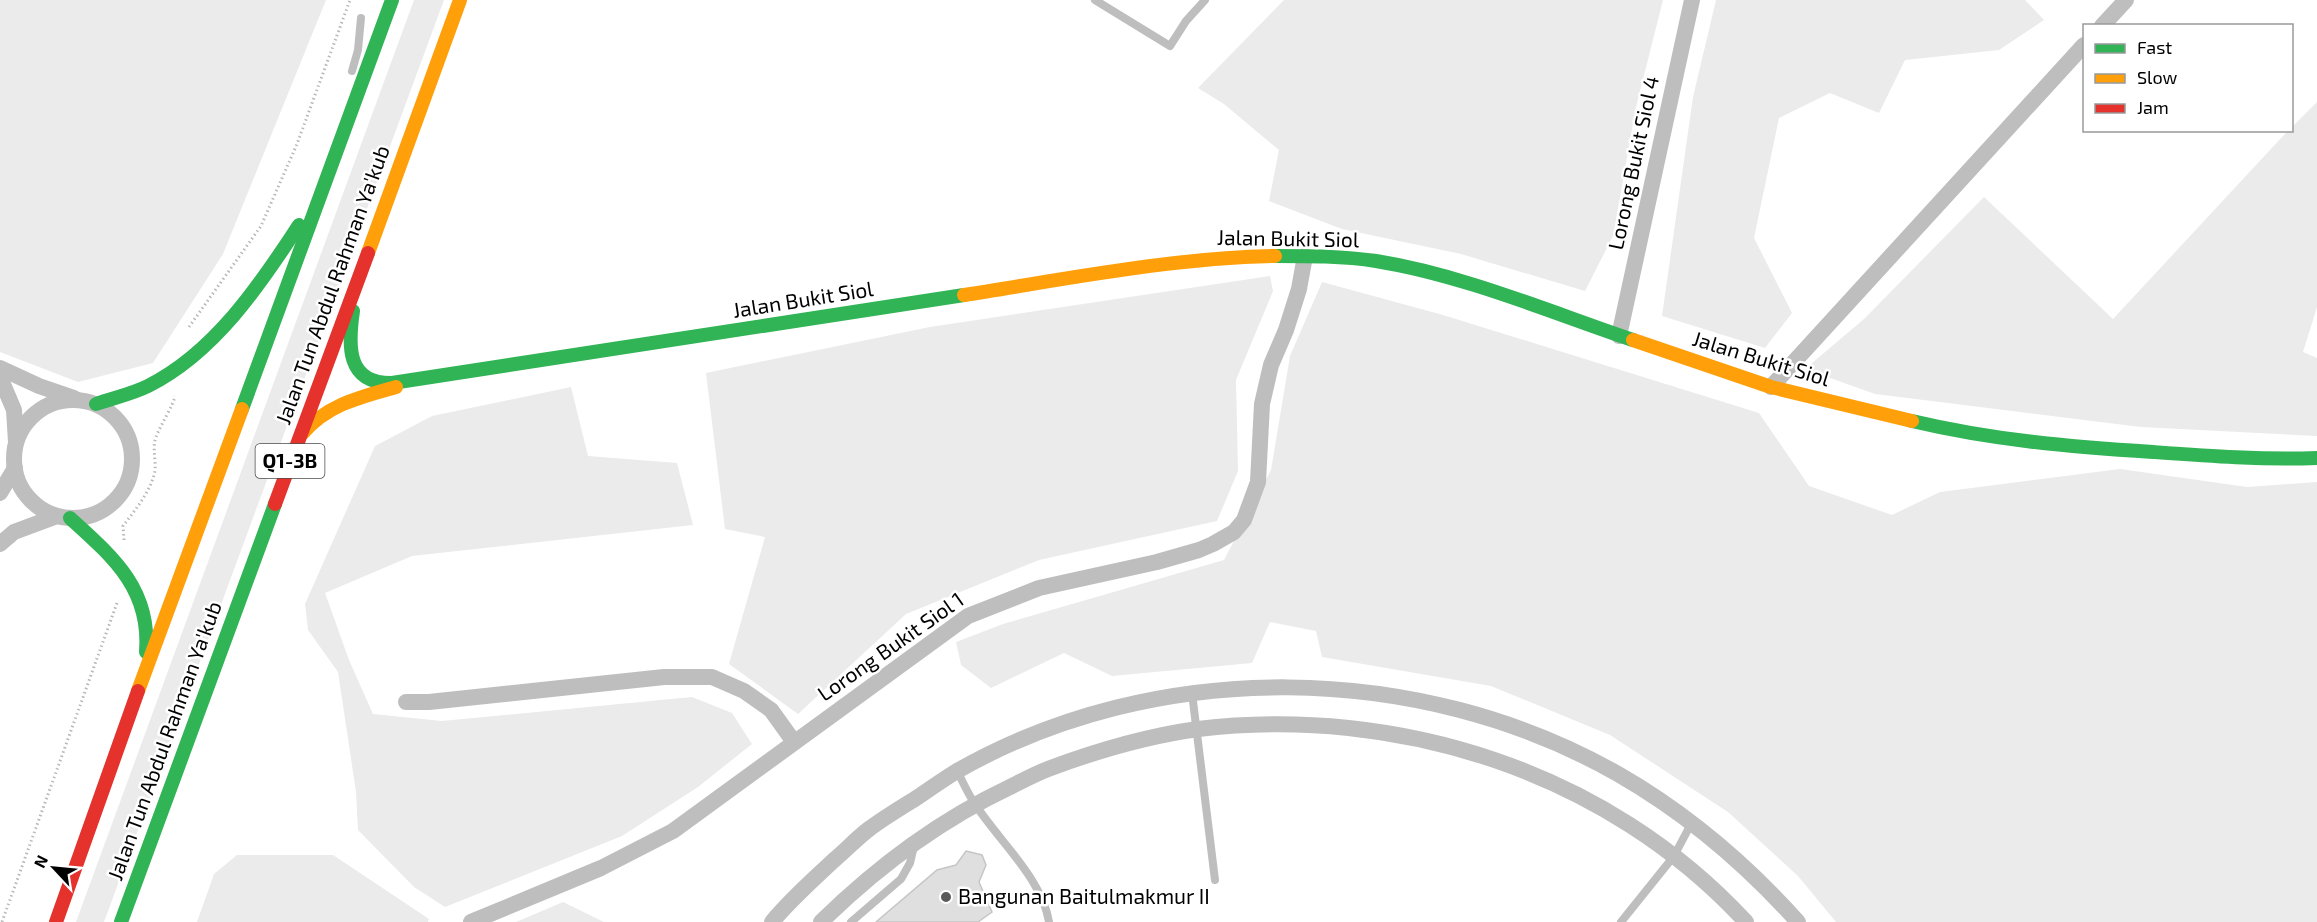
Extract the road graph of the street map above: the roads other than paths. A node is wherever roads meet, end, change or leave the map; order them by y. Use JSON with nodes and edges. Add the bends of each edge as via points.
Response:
{"nodes":[{"id":1,"x":392,"y":0,"type":"edge"},
{"id":2,"x":460,"y":0,"type":"edge"},
{"id":3,"x":1095,"y":0,"type":"edge"},
{"id":4,"x":1205,"y":0,"type":"edge"},
{"id":5,"x":1692,"y":0,"type":"edge"},
{"id":6,"x":2126,"y":0,"type":"edge"},
{"id":7,"x":362,"y":18,"type":"dead end"},
{"id":8,"x":2104,"y":24,"type":"edge"},
{"id":9,"x":2083,"y":47,"type":"edge"},
{"id":10,"x":350,"y":79,"type":"dead end"},
{"id":11,"x":347,"y":108,"type":"junction"},
{"id":12,"x":1305,"y":256,"type":"junction"},
{"id":13,"x":358,"y":283,"type":"junction"},
{"id":14,"x":1619,"y":336,"type":"junction"},
{"id":15,"x":0,"y":368,"type":"edge"},
{"id":16,"x":0,"y":377,"type":"edge"},
{"id":17,"x":421,"y":380,"type":"junction"},
{"id":18,"x":1771,"y":387,"type":"junction"},
{"id":19,"x":78,"y":399,"type":"junction"},
{"id":20,"x":96,"y":404,"type":"junction"},
{"id":21,"x":298,"y":440,"type":"junction"},
{"id":22,"x":16,"y":442,"type":"junction"},
{"id":23,"x":2317,"y":458,"type":"edge"},
{"id":24,"x":15,"y":468,"type":"junction"},
{"id":25,"x":0,"y":493,"type":"edge"},
{"id":26,"x":63,"y":517,"type":"junction"},
{"id":27,"x":0,"y":544,"type":"edge"},
{"id":28,"x":1192,"y":693,"type":"junction"},
{"id":29,"x":136,"y":695,"type":"junction"},
{"id":30,"x":406,"y":702,"type":"dead end"},
{"id":31,"x":1197,"y":730,"type":"junction"},
{"id":32,"x":794,"y":742,"type":"junction"},
{"id":33,"x":957,"y":771,"type":"junction"},
{"id":34,"x":975,"y":804,"type":"junction"},
{"id":35,"x":1692,"y":822,"type":"junction"},
{"id":36,"x":916,"y":840,"type":"junction"},
{"id":37,"x":1674,"y":856,"type":"junction"},
{"id":38,"x":1215,"y":880,"type":"dead end"},
{"id":39,"x":56,"y":922,"type":"edge"},
{"id":40,"x":121,"y":922,"type":"edge"},
{"id":41,"x":471,"y":922,"type":"edge"},
{"id":42,"x":772,"y":922,"type":"edge"},
{"id":43,"x":821,"y":922,"type":"edge"},
{"id":44,"x":851,"y":922,"type":"edge"},
{"id":45,"x":1049,"y":922,"type":"edge"},
{"id":46,"x":1622,"y":922,"type":"edge"},
{"id":47,"x":1746,"y":922,"type":"edge"},
{"id":48,"x":1798,"y":922,"type":"edge"}],
"edges":[{"from":1,"to":11,"type":"main road","name":"Jalan Tun Abdul Rahman Ya'kub"},
{"from":2,"to":13,"type":"main road","name":"Jalan Tun Abdul Rahman Ya'kub","number":"Q1-3B"},
{"from":3,"to":4,"type":"lane","via":[[1170,46]]},
{"from":5,"to":14,"type":"street","name":"Lorong Bukit Siol 4"},
{"from":6,"to":8,"type":"street"},
{"from":7,"to":10,"type":"lane"},
{"from":9,"to":18,"type":"street"},
{"from":11,"to":20,"type":"main road","via":[[298,226],[253,291],[207,343],[156,382]]},
{"from":11,"to":29,"type":"main road","name":"Jalan Tun Abdul Rahman Ya'kub"},
{"from":12,"to":14,"type":"main road","name":"Jalan Bukit Siol","via":[[1375,261],[1448,277]]},
{"from":12,"to":17,"type":"main road","name":"Jalan Bukit Siol","via":[[1233,257],[1162,264]]},
{"from":12,"to":32,"type":"street","name":"Lorong Bukit Siol 1","via":[[1299,289],[1271,365],[1262,405],[1258,482],[1244,520],[1234,532],[1199,550],[1040,588],[968,615]]},
{"from":13,"to":17,"type":"main road","via":[[349,350],[357,369],[369,379],[384,383]]},
{"from":13,"to":21,"type":"main road","name":"Jalan Tun Abdul Rahman Ya'kub","number":"Q1-3B"},
{"from":14,"to":18,"type":"main road","name":"Jalan Bukit Siol"},
{"from":15,"to":19,"type":"street"},
{"from":16,"to":22,"type":"street","via":[[14,410]]},
{"from":17,"to":21,"type":"main road","via":[[339,404],[321,413]]},
{"from":18,"to":23,"type":"main road","name":"Jalan Bukit Siol","via":[[2001,439],[2237,458]]},
{"from":19,"to":20,"type":"street"},
{"from":19,"to":22,"type":"street","via":[[58,401],[40,410],[25,424]]},
{"from":20,"to":26,"type":"street","via":[[112,413],[124,427],[131,444],[128,481],[105,509],[88,516]]},
{"from":21,"to":40,"type":"main road","name":"Jalan Tun Abdul Rahman Ya'kub","number":"Q1-3B"},
{"from":22,"to":24,"type":"street"},
{"from":24,"to":25,"type":"street"},
{"from":24,"to":26,"type":"street","via":[[19,484],[29,498],[42,509]]},
{"from":26,"to":27,"type":"street","via":[[14,532]]},
{"from":26,"to":29,"type":"main road","via":[[117,563],[143,605],[149,636]]},
{"from":28,"to":31,"type":"lane"},
{"from":28,"to":33,"type":"street","via":[[1111,709],[1032,735]]},
{"from":28,"to":35,"type":"street","via":[[1280,686],[1357,691],[1455,708],[1539,735],[1608,769]]},
{"from":29,"to":39,"type":"main road","name":"Jalan Tun Abdul Rahman Ya'kub"},
{"from":30,"to":32,"type":"street","via":[[664,677],[712,677],[744,691],[771,710]]},
{"from":31,"to":34,"type":"street","via":[[1120,745],[1045,770]]},
{"from":31,"to":37,"type":"street","via":[[1269,724],[1341,726],[1423,739],[1483,755],[1550,781],[1614,815]]},
{"from":31,"to":38,"type":"lane"},
{"from":32,"to":41,"type":"street","name":"Lorong Bukit Siol 1","via":[[673,831],[634,853]]},
{"from":33,"to":34,"type":"lane"},
{"from":33,"to":42,"type":"street","via":[[867,830]]},
{"from":34,"to":36,"type":"street"},
{"from":34,"to":45,"type":"lane","via":[[1035,884]]},
{"from":35,"to":37,"type":"lane"},
{"from":35,"to":48,"type":"street","via":[[1747,869]]},
{"from":36,"to":43,"type":"street","via":[[859,884]]},
{"from":36,"to":44,"type":"lane","via":[[902,879]]},
{"from":37,"to":46,"type":"lane"},
{"from":37,"to":47,"type":"street"}]}
